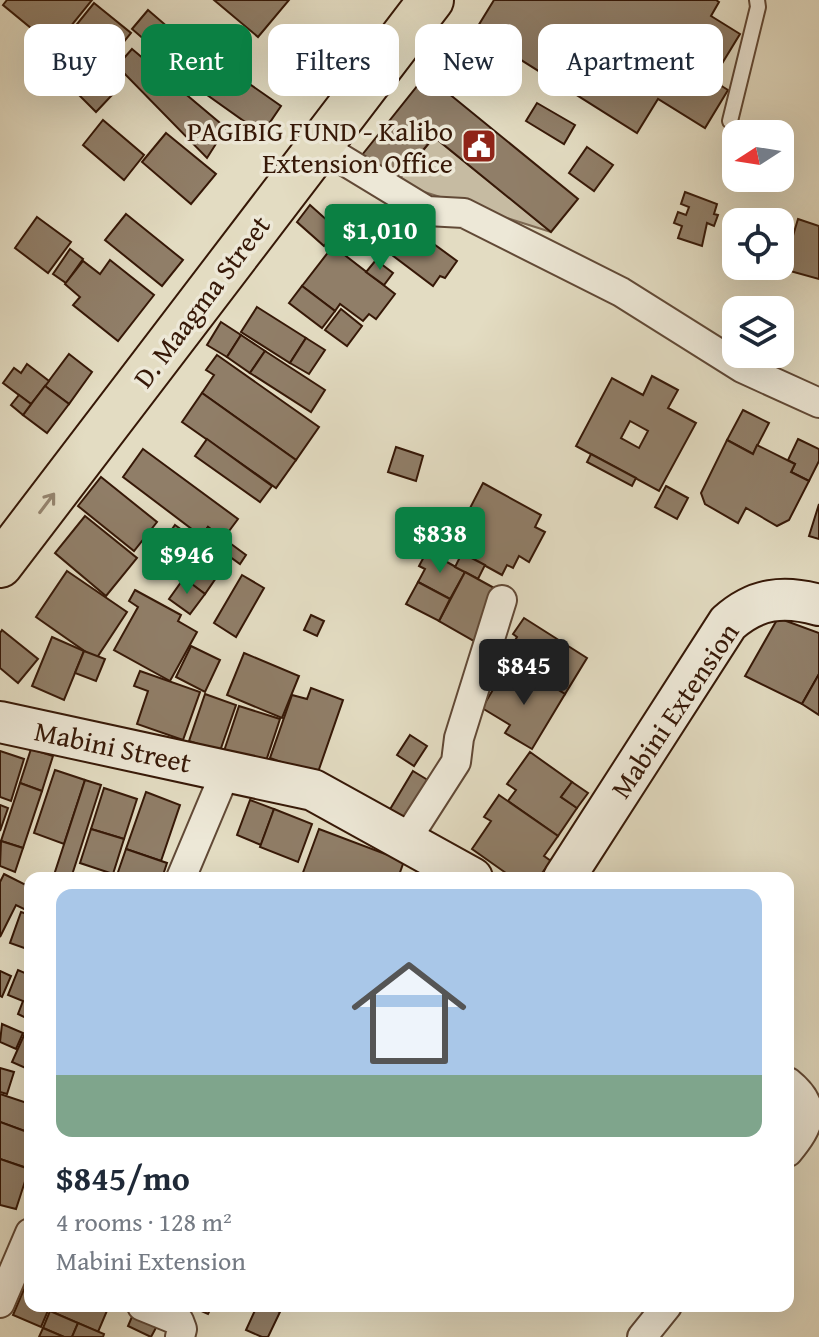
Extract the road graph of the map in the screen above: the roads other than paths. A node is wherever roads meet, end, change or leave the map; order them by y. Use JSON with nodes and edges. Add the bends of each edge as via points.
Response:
{"nodes":[{"id":1,"x":395,"y":0,"type":"edge"},
{"id":2,"x":431,"y":0,"type":"edge"},
{"id":3,"x":757,"y":0,"type":"edge"},
{"id":4,"x":730,"y":120,"type":"edge"},
{"id":5,"x":320,"y":146,"type":"junction"},
{"id":6,"x":819,"y":403,"type":"edge"},
{"id":7,"x":0,"y":518,"type":"edge"},
{"id":8,"x":0,"y":565,"type":"edge"},
{"id":9,"x":502,"y":600,"type":"dead end"},
{"id":10,"x":819,"y":605,"type":"edge"},
{"id":11,"x":0,"y":722,"type":"edge"},
{"id":12,"x":226,"y":771,"type":"junction"},
{"id":13,"x":406,"y":840,"type":"junction"},
{"id":14,"x":184,"y":872,"type":"edge"},
{"id":15,"x":462,"y":872,"type":"edge"},
{"id":16,"x":568,"y":872,"type":"edge"},
{"id":17,"x":794,"y":1086,"type":"edge"},
{"id":18,"x":794,"y":1145,"type":"edge"},
{"id":19,"x":21,"y":1245,"type":"edge"},
{"id":20,"x":0,"y":1303,"type":"edge"},
{"id":21,"x":157,"y":1312,"type":"edge"},
{"id":22,"x":662,"y":1312,"type":"edge"},
{"id":23,"x":186,"y":1334,"type":"edge"},
{"id":24,"x":642,"y":1337,"type":"edge"}],
"edges":[{"from":1,"to":7,"type":"main road","name":"D. Maagma Street"},
{"from":2,"to":5,"type":"main road","name":"D. Maagma Street"},
{"from":3,"to":4,"type":"lane"},
{"from":5,"to":6,"type":"street","via":[[427,211],[464,213],[621,292],[742,368]]},
{"from":8,"to":5,"type":"main road","name":"D. Maagma Street","one_way":true},
{"from":9,"to":13,"type":"street","via":[[456,762]]},
{"from":10,"to":16,"type":"street","name":"Mabini Extension","via":[[776,598],[757,603],[728,623]]},
{"from":11,"to":12,"type":"street","name":"Mabini Street"},
{"from":12,"to":13,"type":"street","via":[[313,790]]},
{"from":12,"to":14,"type":"street"},
{"from":13,"to":15,"type":"street"},
{"from":17,"to":18,"type":"street","via":[[809,1105],[810,1125]]},
{"from":19,"to":20,"type":"street"},
{"from":21,"to":23,"type":"street","via":[[179,1321]]},
{"from":22,"to":24,"type":"street"}]}
